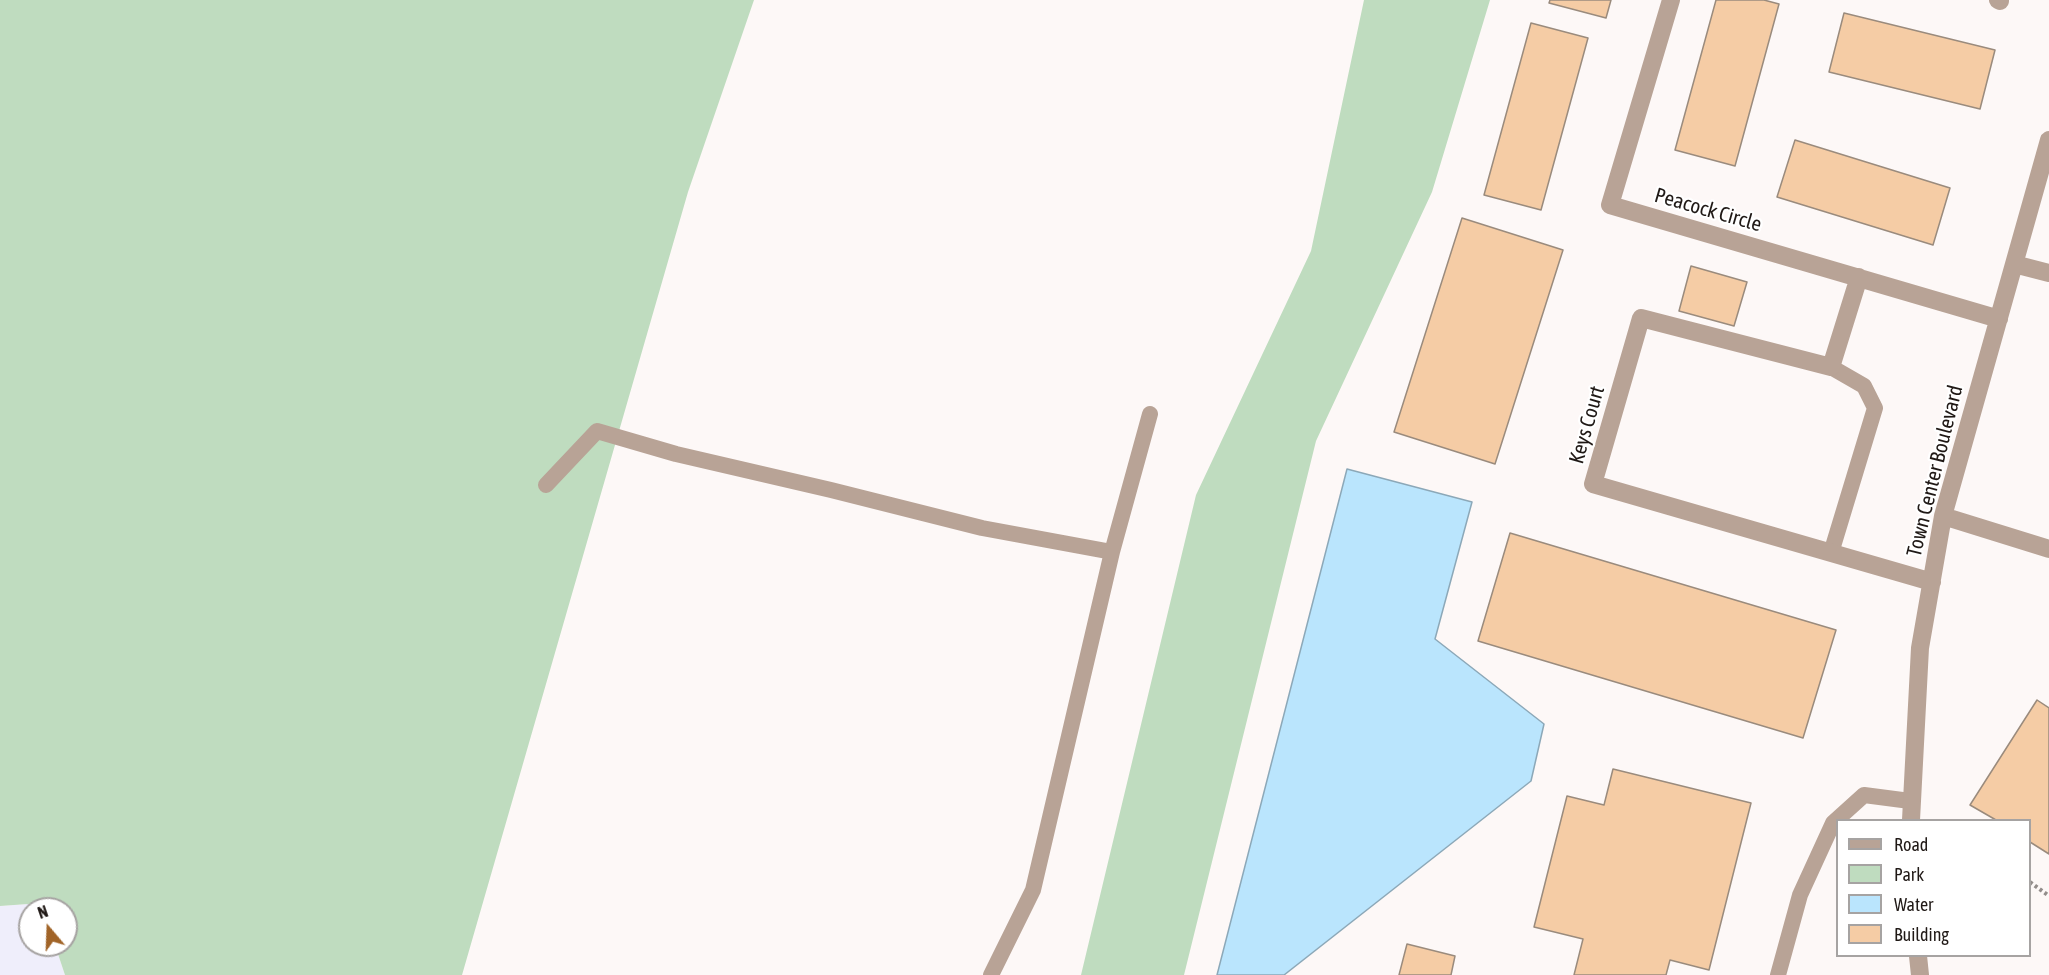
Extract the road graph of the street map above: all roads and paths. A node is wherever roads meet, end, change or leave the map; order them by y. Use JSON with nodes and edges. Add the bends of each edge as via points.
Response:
{"nodes":[{"id":1,"x":1671,"y":0,"type":"edge"},
{"id":2,"x":2049,"y":140,"type":"edge"},
{"id":3,"x":2014,"y":264,"type":"junction"},
{"id":4,"x":2049,"y":273,"type":"edge"},
{"id":5,"x":1859,"y":277,"type":"junction"},
{"id":6,"x":1998,"y":319,"type":"junction"},
{"id":7,"x":1831,"y":368,"type":"junction"},
{"id":8,"x":1150,"y":414,"type":"dead end"},
{"id":9,"x":546,"y":484,"type":"dead end"},
{"id":10,"x":1943,"y":516,"type":"junction"},
{"id":11,"x":2049,"y":549,"type":"edge"},
{"id":12,"x":1112,"y":552,"type":"junction"},
{"id":13,"x":1831,"y":553,"type":"junction"},
{"id":14,"x":1932,"y":582,"type":"junction"},
{"id":15,"x":1911,"y":801,"type":"junction"},
{"id":16,"x":1837,"y":819,"type":"edge"},
{"id":17,"x":1911,"y":819,"type":"edge"},
{"id":18,"x":1836,"y":820,"type":"edge"},
{"id":19,"x":2031,"y":883,"type":"edge"},
{"id":20,"x":2049,"y":896,"type":"edge"},
{"id":21,"x":1918,"y":957,"type":"edge"},
{"id":22,"x":991,"y":975,"type":"edge"},
{"id":23,"x":1778,"y":975,"type":"edge"},
{"id":24,"x":1920,"y":975,"type":"edge"}],
"edges":[{"from":1,"to":5,"type":"street","name":"Peacock Circle","via":[[1610,205]]},
{"from":2,"to":3,"type":"street","name":"Town Center Boulevard"},
{"from":3,"to":4,"type":"street"},
{"from":3,"to":6,"type":"street","name":"Town Center Boulevard"},
{"from":5,"to":6,"type":"street","name":"Peacock Circle"},
{"from":5,"to":7,"type":"street"},
{"from":6,"to":10,"type":"street","name":"Town Center Boulevard"},
{"from":7,"to":13,"type":"lane","via":[[1864,386],[1875,408]]},
{"from":7,"to":13,"type":"street","name":"Keys Court","via":[[1641,318],[1593,484]]},
{"from":8,"to":12,"type":"lane"},
{"from":9,"to":12,"type":"lane","via":[[597,431],[676,454],[982,528]]},
{"from":10,"to":11,"type":"street"},
{"from":10,"to":14,"type":"street","name":"Town Center Boulevard"},
{"from":12,"to":22,"type":"lane","via":[[1033,890]]},
{"from":13,"to":14,"type":"street","name":"Keys Court"},
{"from":14,"to":15,"type":"street","name":"Town Center Boulevard","via":[[1920,648]]},
{"from":15,"to":16,"type":"lane","via":[[1864,795]]},
{"from":15,"to":17,"type":"street","name":"Town Center Boulevard"},
{"from":18,"to":23,"type":"lane","via":[[1800,895]]},
{"from":19,"to":20,"type":"path"},
{"from":21,"to":24,"type":"street"}]}
